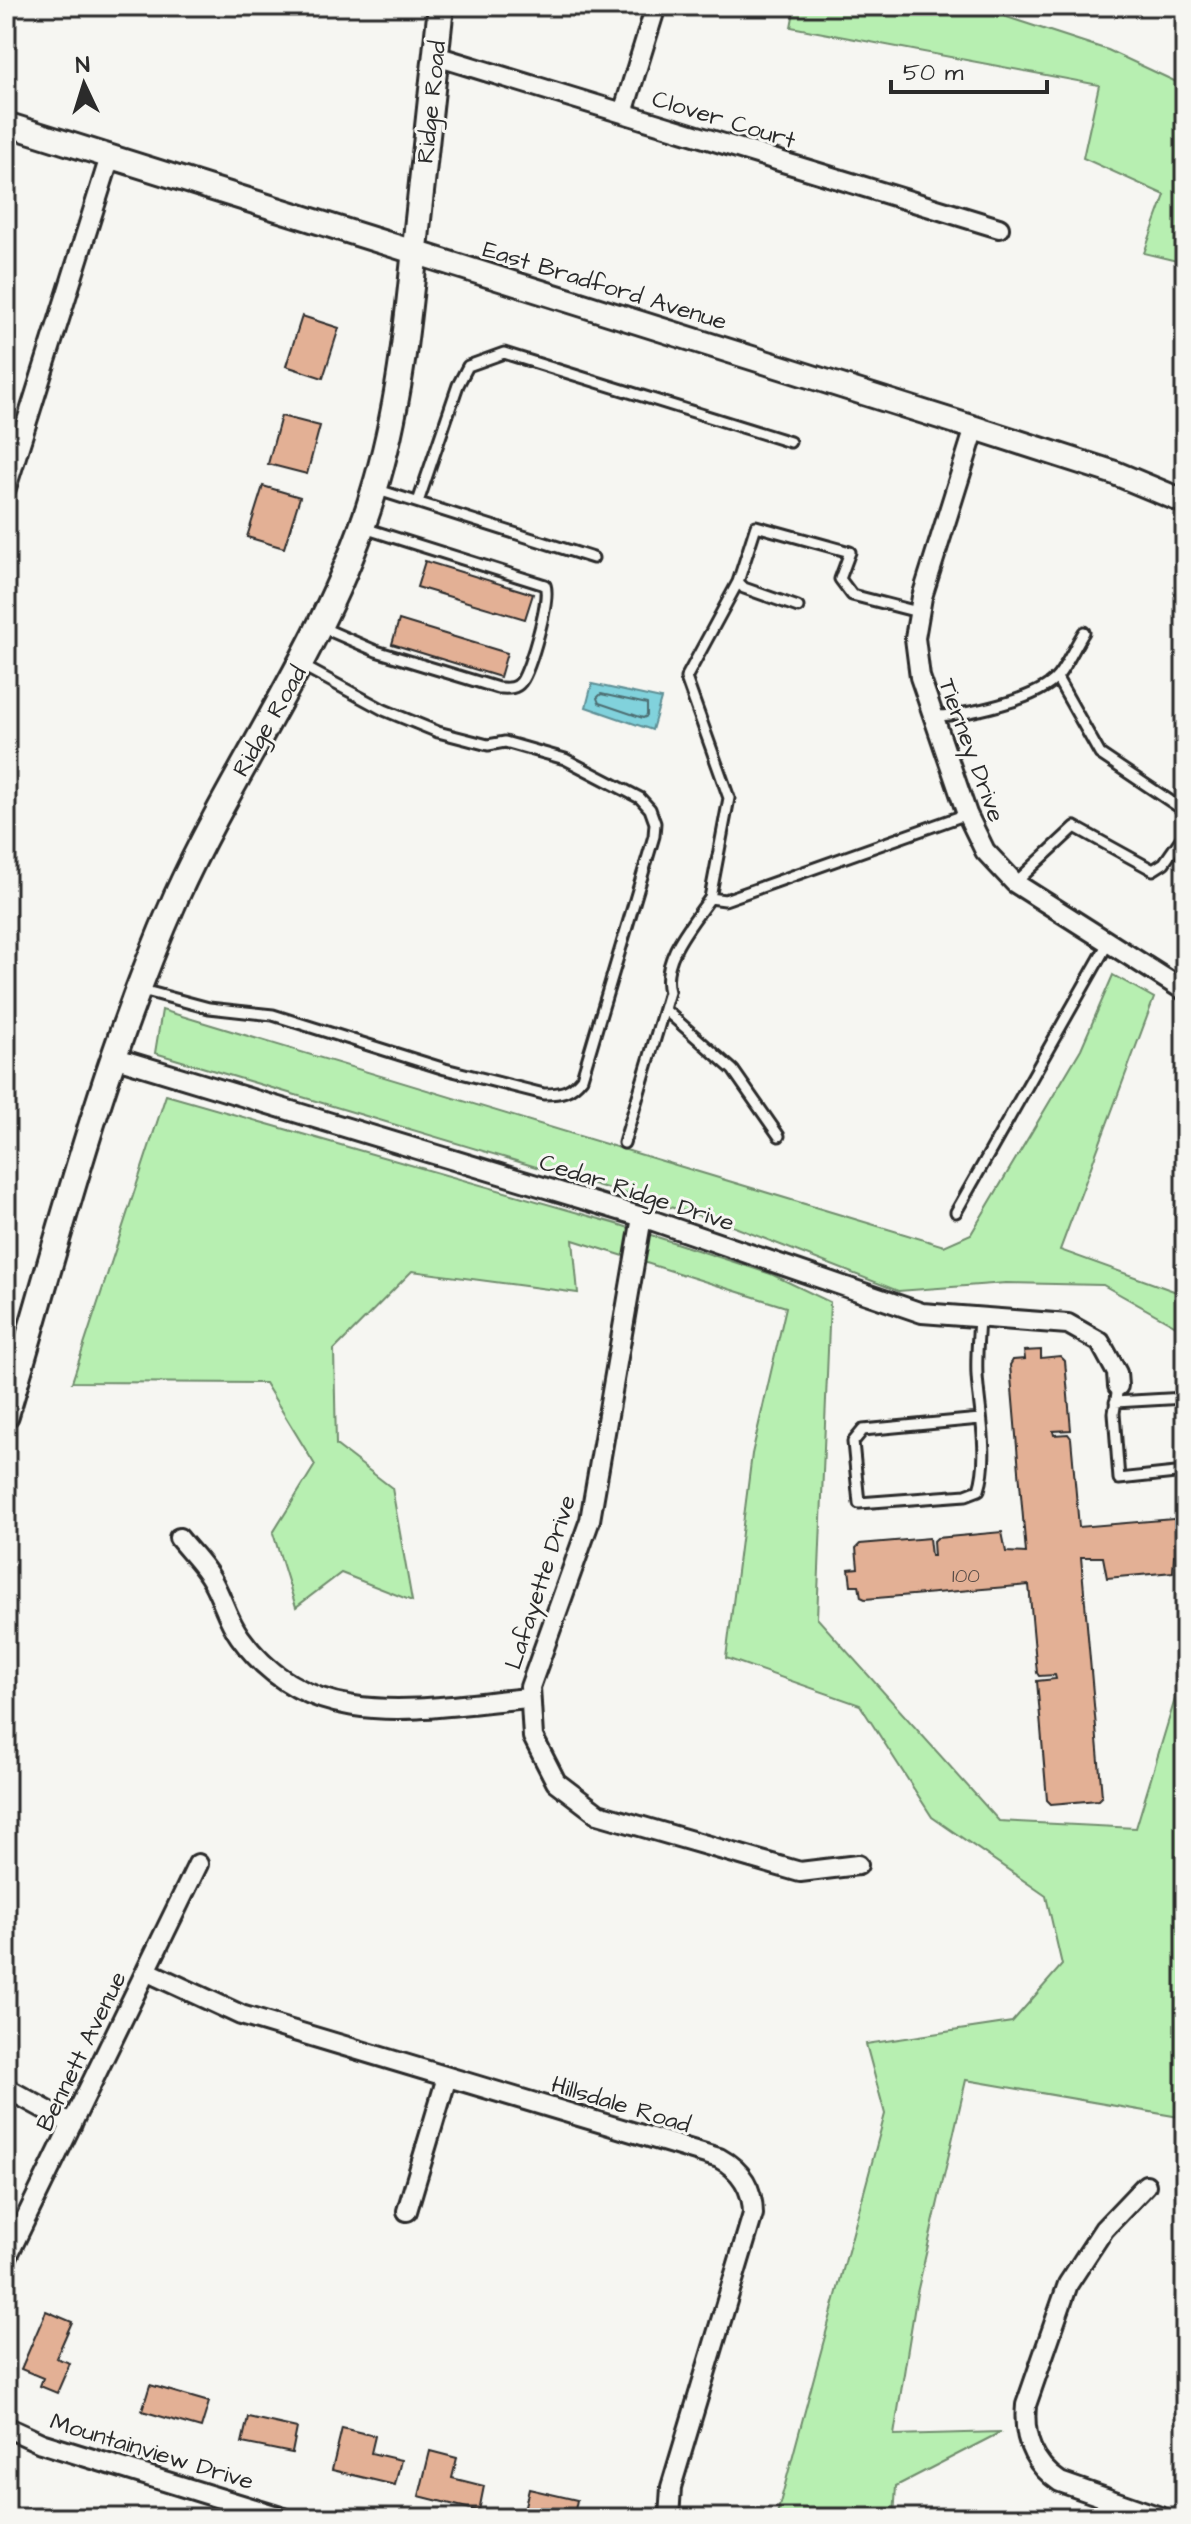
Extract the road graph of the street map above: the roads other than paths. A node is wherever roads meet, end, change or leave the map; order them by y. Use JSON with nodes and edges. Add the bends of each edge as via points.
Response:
{"nodes":[{"id":1,"x":441,"y":6,"type":"edge"},
{"id":2,"x":656,"y":6,"type":"edge"},
{"id":3,"x":436,"y":56,"type":"junction"},
{"id":4,"x":623,"y":113,"type":"junction"},
{"id":5,"x":6,"y":124,"type":"edge"},
{"id":6,"x":110,"y":157,"type":"junction"},
{"id":7,"x":999,"y":228,"type":"dead end"},
{"id":8,"x":415,"y":252,"type":"junction"},
{"id":9,"x":975,"y":428,"type":"junction"},
{"id":10,"x":790,"y":442,"type":"dead end"},
{"id":11,"x":6,"y":488,"type":"edge"},
{"id":12,"x":375,"y":489,"type":"junction"},
{"id":13,"x":418,"y":502,"type":"junction"},
{"id":14,"x":1185,"y":502,"type":"edge"},
{"id":15,"x":362,"y":528,"type":"junction"},
{"id":16,"x":593,"y":558,"type":"dead end"},
{"id":17,"x":738,"y":582,"type":"junction"},
{"id":18,"x":798,"y":607,"type":"dead end"},
{"id":19,"x":918,"y":612,"type":"junction"},
{"id":20,"x":321,"y":627,"type":"junction"},
{"id":21,"x":1084,"y":632,"type":"dead end"},
{"id":22,"x":301,"y":665,"type":"junction"},
{"id":23,"x":1057,"y":678,"type":"junction"},
{"id":24,"x":933,"y":716,"type":"junction"},
{"id":25,"x":1185,"y":811,"type":"edge"},
{"id":26,"x":967,"y":814,"type":"junction"},
{"id":27,"x":1185,"y":833,"type":"edge"},
{"id":28,"x":1015,"y":883,"type":"junction"},
{"id":29,"x":710,"y":898,"type":"junction"},
{"id":30,"x":1107,"y":945,"type":"junction"},
{"id":31,"x":138,"y":988,"type":"junction"},
{"id":32,"x":1185,"y":991,"type":"edge"},
{"id":33,"x":664,"y":1009,"type":"junction"},
{"id":34,"x":113,"y":1057,"type":"junction"},
{"id":35,"x":779,"y":1136,"type":"dead end"},
{"id":36,"x":624,"y":1143,"type":"dead end"},
{"id":37,"x":956,"y":1212,"type":"dead end"},
{"id":38,"x":642,"y":1217,"type":"junction"},
{"id":39,"x":979,"y":1318,"type":"junction"},
{"id":40,"x":1117,"y":1394,"type":"junction"},
{"id":41,"x":1185,"y":1398,"type":"edge"},
{"id":42,"x":6,"y":1415,"type":"edge"},
{"id":43,"x":980,"y":1419,"type":"junction"},
{"id":44,"x":1185,"y":1472,"type":"edge"},
{"id":45,"x":179,"y":1538,"type":"dead end"},
{"id":46,"x":528,"y":1698,"type":"junction"},
{"id":47,"x":198,"y":1864,"type":"dead end"},
{"id":48,"x":858,"y":1865,"type":"dead end"},
{"id":49,"x":146,"y":1971,"type":"junction"},
{"id":50,"x":447,"y":2077,"type":"junction"},
{"id":51,"x":6,"y":2088,"type":"edge"},
{"id":52,"x":72,"y":2124,"type":"junction"},
{"id":53,"x":1146,"y":2185,"type":"dead end"},
{"id":54,"x":407,"y":2211,"type":"dead end"},
{"id":55,"x":6,"y":2259,"type":"edge"},
{"id":56,"x":6,"y":2427,"type":"edge"},
{"id":57,"x":284,"y":2518,"type":"edge"},
{"id":58,"x":669,"y":2518,"type":"edge"},
{"id":59,"x":1163,"y":2518,"type":"edge"}],
"edges":[{"from":1,"to":3,"type":"main road","name":"Ridge Road"},
{"from":2,"to":4,"type":"street"},
{"from":3,"to":4,"type":"street","name":"Clover Court"},
{"from":3,"to":8,"type":"main road","name":"Ridge Road"},
{"from":4,"to":7,"type":"street","name":"Clover Court"},
{"from":5,"to":6,"type":"street","name":"East Bradford Avenue"},
{"from":6,"to":8,"type":"street","name":"East Bradford Avenue"},
{"from":6,"to":11,"type":"street"},
{"from":8,"to":9,"type":"street","name":"East Bradford Avenue"},
{"from":8,"to":12,"type":"main road","name":"Ridge Road","via":[[398,390]]},
{"from":9,"to":14,"type":"street","name":"East Bradford Avenue","via":[[1115,473]]},
{"from":9,"to":19,"type":"street","name":"Tierney Drive"},
{"from":10,"to":13,"type":"lane","via":[[504,353],[468,366]]},
{"from":12,"to":13,"type":"lane"},
{"from":12,"to":15,"type":"main road","name":"Ridge Road"},
{"from":13,"to":16,"type":"lane"},
{"from":15,"to":20,"type":"main road","name":"Ridge Road"},
{"from":15,"to":20,"type":"lane","via":[[545,585],[545,609],[522,681],[510,689],[498,688],[376,651]]},
{"from":17,"to":18,"type":"lane"},
{"from":17,"to":19,"type":"lane","via":[[756,526],[850,552],[840,579],[852,595]]},
{"from":17,"to":29,"type":"lane","via":[[686,678],[729,798]]},
{"from":19,"to":24,"type":"street","name":"Tierney Drive","via":[[917,664]]},
{"from":20,"to":22,"type":"main road","name":"Ridge Road"},
{"from":21,"to":23,"type":"lane"},
{"from":22,"to":31,"type":"main road","name":"Ridge Road","via":[[209,829]]},
{"from":22,"to":31,"type":"lane","via":[[438,732],[488,745],[505,742],[565,759],[623,787],[650,809],[654,836],[582,1078],[560,1094],[544,1094],[273,1015],[209,1008]]},
{"from":23,"to":24,"type":"lane","via":[[1034,694]]},
{"from":23,"to":25,"type":"lane","via":[[1100,754]]},
{"from":24,"to":26,"type":"street","name":"Tierney Drive"},
{"from":26,"to":28,"type":"street","name":"Tierney Drive","via":[[985,851]]},
{"from":26,"to":29,"type":"lane","via":[[725,900]]},
{"from":27,"to":28,"type":"lane","via":[[1153,870],[1075,827]]},
{"from":28,"to":30,"type":"street","name":"Tierney Drive"},
{"from":29,"to":33,"type":"lane","via":[[667,972]]},
{"from":30,"to":32,"type":"street","name":"Tierney Drive"},
{"from":30,"to":37,"type":"lane"},
{"from":31,"to":34,"type":"main road","name":"Ridge Road"},
{"from":33,"to":35,"type":"lane","via":[[733,1070]]},
{"from":33,"to":36,"type":"lane"},
{"from":34,"to":38,"type":"street","name":"Cedar Ridge Drive"},
{"from":34,"to":42,"type":"main road","name":"Ridge Road"},
{"from":38,"to":39,"type":"street","name":"Cedar Ridge Drive","via":[[922,1313]]},
{"from":38,"to":46,"type":"street","name":"Lafayette Drive","via":[[590,1520]]},
{"from":39,"to":40,"type":"street","name":"Cedar Ridge Drive","via":[[1068,1324],[1100,1342],[1117,1373]]},
{"from":39,"to":43,"type":"lane"},
{"from":40,"to":41,"type":"lane"},
{"from":40,"to":44,"type":"lane","via":[[1119,1479]]},
{"from":43,"to":43,"type":"lane","via":[[857,1434],[853,1442],[859,1503],[975,1494],[982,1474]]},
{"from":45,"to":46,"type":"street","via":[[213,1581],[246,1645],[302,1691],[343,1706],[386,1711]]},
{"from":46,"to":48,"type":"street","name":"Lafayette Drive","via":[[533,1737],[546,1768],[568,1795],[598,1814],[800,1872]]},
{"from":47,"to":49,"type":"street","name":"Bennett Avenue"},
{"from":49,"to":50,"type":"street","name":"Hillsdale Road","via":[[241,2015]]},
{"from":49,"to":52,"type":"street","name":"Bennett Avenue"},
{"from":50,"to":54,"type":"street"},
{"from":50,"to":58,"type":"street","name":"Hillsdale Road","via":[[719,2158],[747,2184],[753,2214],[671,2487]]},
{"from":51,"to":52,"type":"street"},
{"from":52,"to":55,"type":"street","name":"Bennett Avenue"},
{"from":53,"to":59,"type":"street","via":[[1104,2229],[1068,2284],[1025,2419],[1030,2447],[1050,2475]]},
{"from":56,"to":57,"type":"street","name":"Mountainview Drive","via":[[41,2443]]}]}
